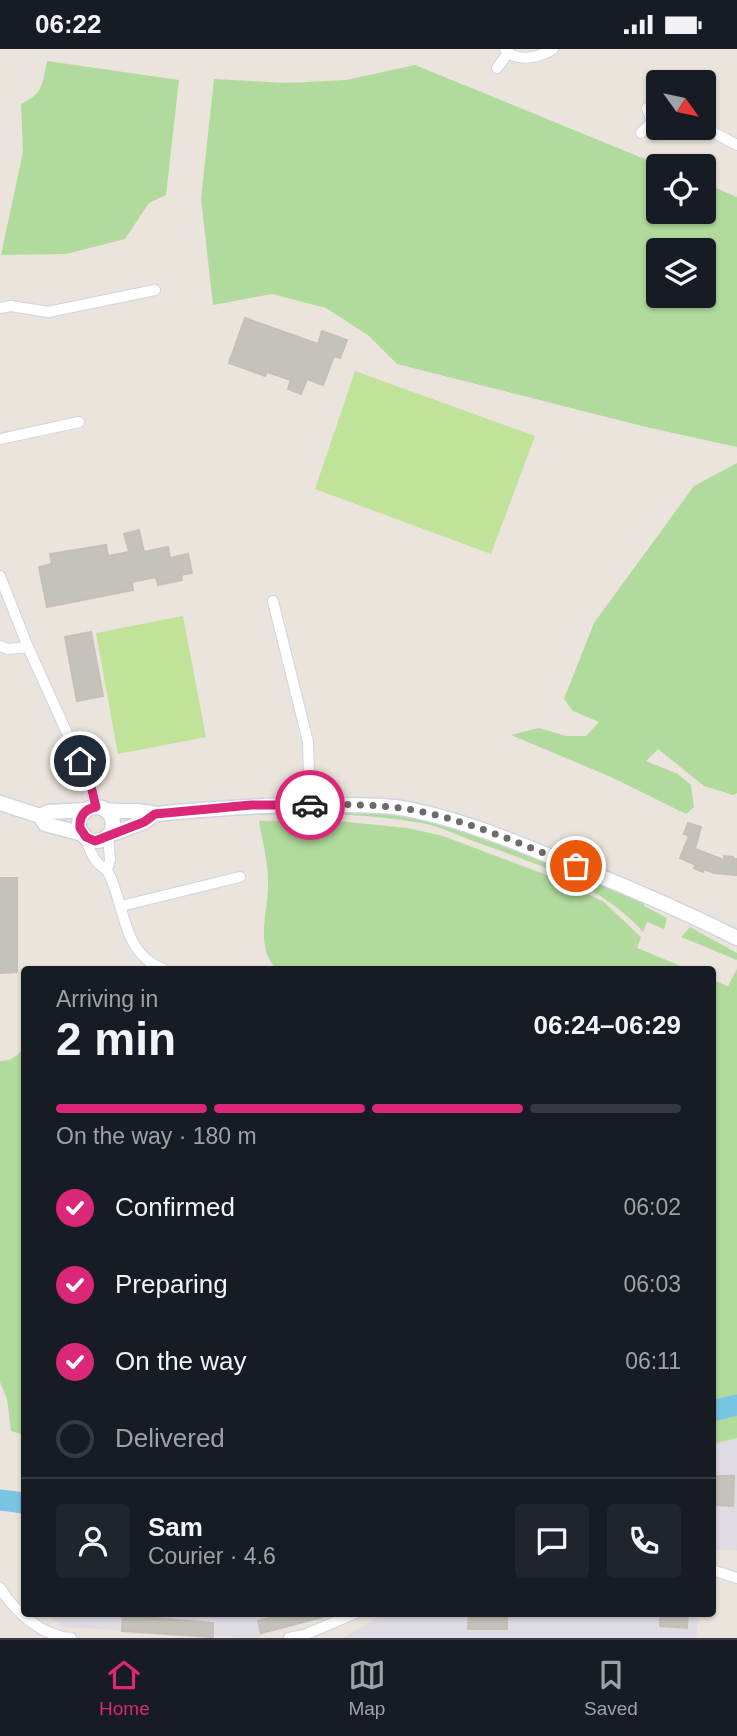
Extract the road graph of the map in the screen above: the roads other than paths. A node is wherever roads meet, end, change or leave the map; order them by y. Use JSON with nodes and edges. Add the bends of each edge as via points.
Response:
{"nodes":[{"id":1,"x":553,"y":49,"type":"edge"},
{"id":2,"x":506,"y":51,"type":"edge"},
{"id":3,"x":498,"y":68,"type":"dead end"},
{"id":4,"x":646,"y":129,"type":"edge"},
{"id":5,"x":641,"y":133,"type":"dead end"},
{"id":6,"x":716,"y":134,"type":"edge"},
{"id":7,"x":737,"y":145,"type":"edge"},
{"id":8,"x":155,"y":290,"type":"dead end"},
{"id":9,"x":0,"y":308,"type":"edge"},
{"id":10,"x":79,"y":422,"type":"dead end"},
{"id":11,"x":0,"y":439,"type":"edge"},
{"id":12,"x":0,"y":576,"type":"edge"},
{"id":13,"x":273,"y":601,"type":"dead end"},
{"id":14,"x":0,"y":646,"type":"edge"},
{"id":15,"x":28,"y":647,"type":"junction"},
{"id":16,"x":0,"y":803,"type":"edge"},
{"id":17,"x":310,"y":805,"type":"junction"},
{"id":18,"x":96,"y":809,"type":"junction"},
{"id":19,"x":155,"y":814,"type":"junction"},
{"id":20,"x":40,"y":816,"type":"junction"},
{"id":21,"x":85,"y":836,"type":"junction"},
{"id":22,"x":108,"y":836,"type":"junction"},
{"id":23,"x":107,"y":870,"type":"junction"},
{"id":24,"x":240,"y":877,"type":"dead end"},
{"id":25,"x":121,"y":906,"type":"junction"},
{"id":26,"x":737,"y":939,"type":"edge"},
{"id":27,"x":155,"y":966,"type":"edge"},
{"id":28,"x":716,"y":1572,"type":"edge"},
{"id":29,"x":736,"y":1581,"type":"edge"},
{"id":30,"x":0,"y":1588,"type":"edge"},
{"id":31,"x":21,"y":1611,"type":"edge"},
{"id":32,"x":27,"y":1617,"type":"edge"},
{"id":33,"x":347,"y":1617,"type":"edge"},
{"id":34,"x":71,"y":1638,"type":"edge"},
{"id":35,"x":289,"y":1638,"type":"edge"}],
"edges":[{"from":1,"to":2,"type":"street","via":[[529,58]]},
{"from":2,"to":3,"type":"street"},
{"from":4,"to":5,"type":"street"},
{"from":6,"to":7,"type":"street"},
{"from":8,"to":9,"type":"street","via":[[48,312]]},
{"from":10,"to":11,"type":"street"},
{"from":12,"to":15,"type":"street"},
{"from":13,"to":17,"type":"street","via":[[308,742]]},
{"from":14,"to":15,"type":"street"},
{"from":15,"to":18,"type":"street","via":[[91,786]]},
{"from":16,"to":20,"type":"main road"},
{"from":17,"to":19,"type":"main road"},
{"from":17,"to":26,"type":"main road","via":[[393,807],[429,813],[576,866]]},
{"from":18,"to":19,"type":"main road"},
{"from":18,"to":20,"type":"main road"},
{"from":18,"to":21,"type":"main road","via":[[80,821]]},
{"from":18,"to":22,"type":"main road","via":[[113,819]]},
{"from":19,"to":22,"type":"main road"},
{"from":20,"to":21,"type":"main road","via":[[45,824]]},
{"from":21,"to":22,"type":"main road","via":[[100,841]]},
{"from":21,"to":23,"type":"street","via":[[97,863]]},
{"from":22,"to":23,"type":"street"},
{"from":23,"to":25,"type":"street"},
{"from":24,"to":25,"type":"street"},
{"from":25,"to":27,"type":"street","via":[[129,939]]},
{"from":28,"to":29,"type":"street"},
{"from":30,"to":31,"type":"street"},
{"from":32,"to":34,"type":"street","via":[[42,1630]]},
{"from":33,"to":35,"type":"street"}]}
